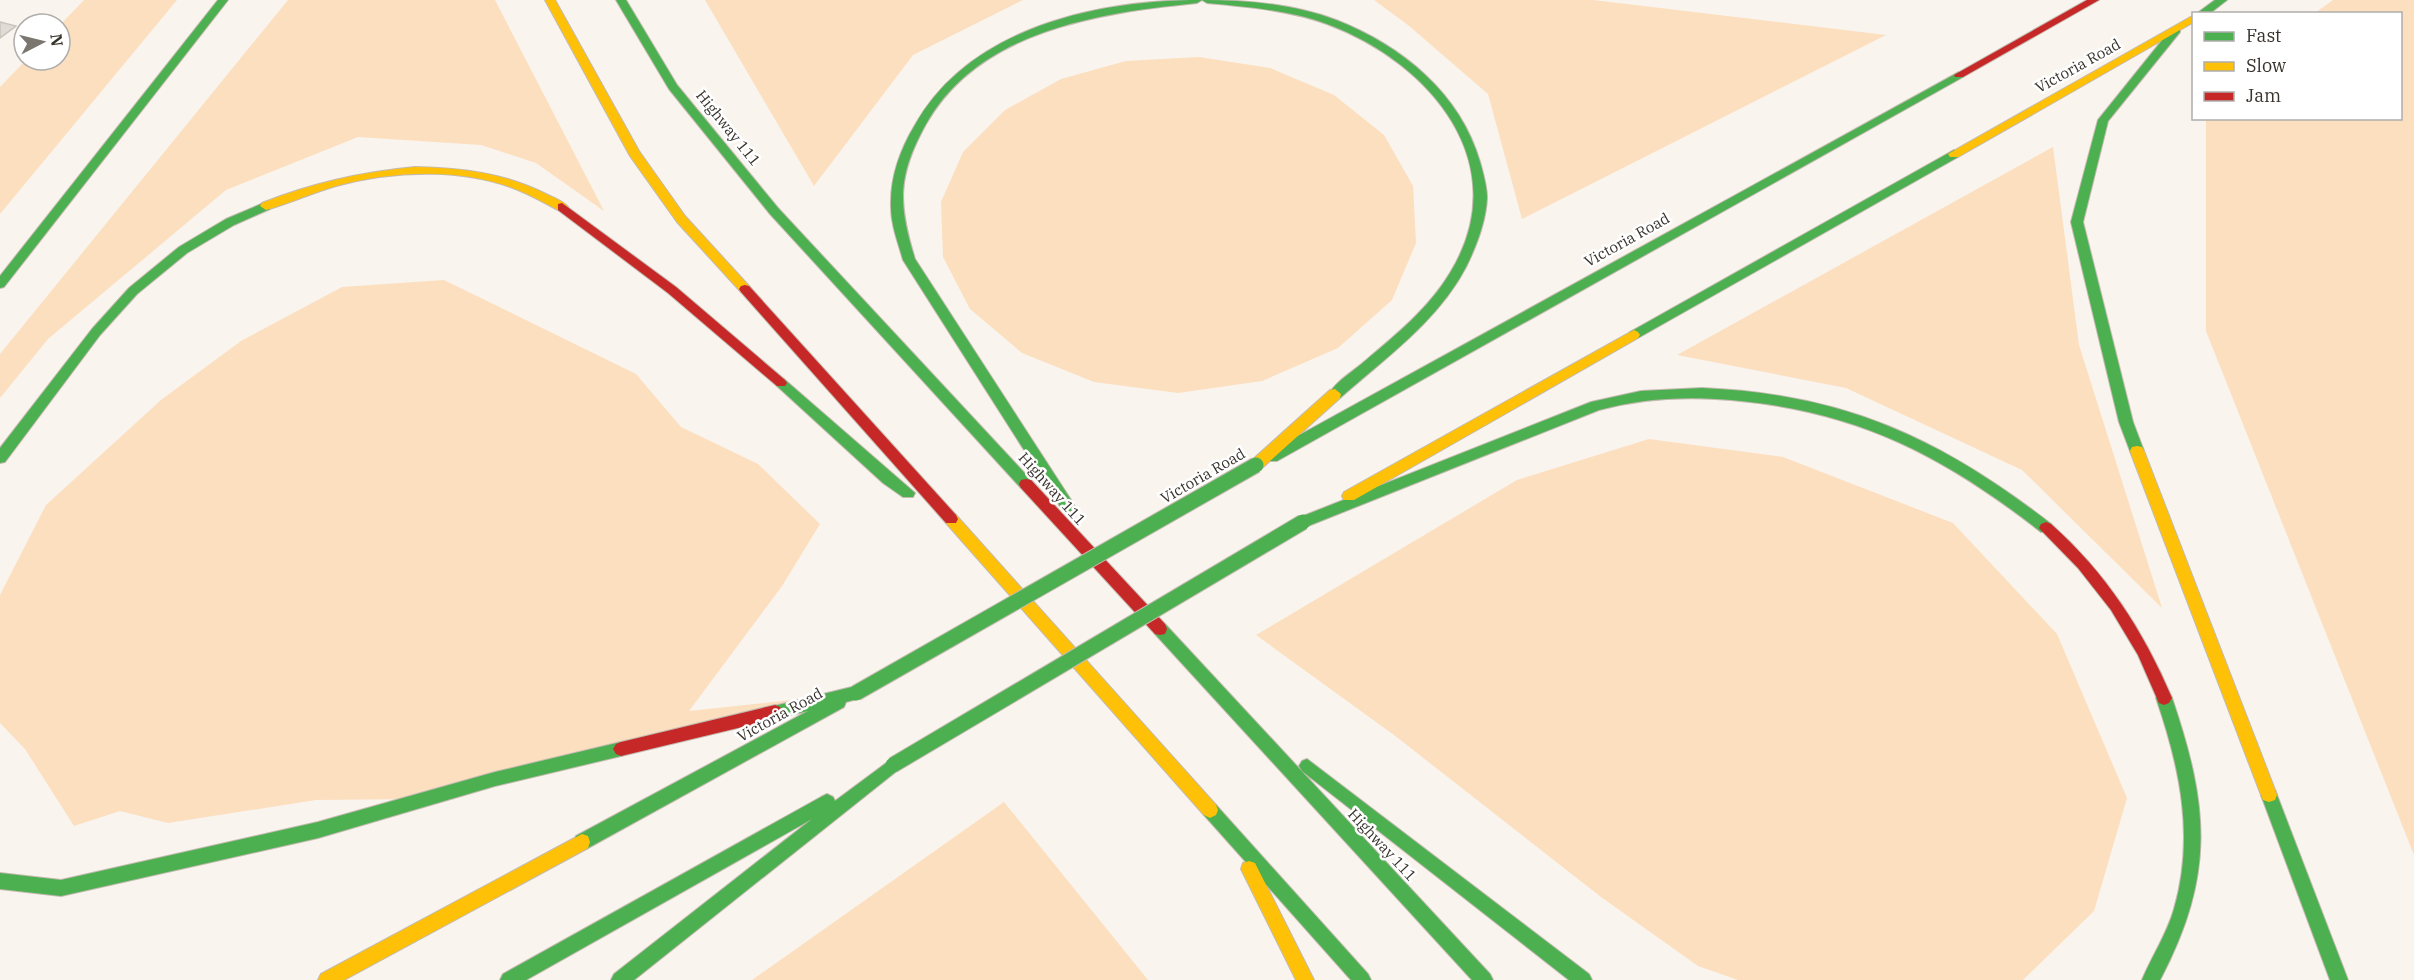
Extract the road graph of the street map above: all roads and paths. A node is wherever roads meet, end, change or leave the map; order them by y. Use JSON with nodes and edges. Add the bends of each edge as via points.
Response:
{"nodes":[{"id":1,"x":223,"y":0,"type":"edge"},
{"id":2,"x":550,"y":0,"type":"edge"},
{"id":3,"x":621,"y":0,"type":"edge"},
{"id":4,"x":1197,"y":0,"type":"edge"},
{"id":5,"x":1207,"y":0,"type":"edge"},
{"id":6,"x":2094,"y":0,"type":"edge"},
{"id":7,"x":2222,"y":0,"type":"edge"},
{"id":8,"x":2204,"y":12,"type":"edge"},
{"id":9,"x":2192,"y":19,"type":"edge"},
{"id":10,"x":2176,"y":30,"type":"junction"},
{"id":11,"x":0,"y":284,"type":"edge"},
{"id":12,"x":0,"y":458,"type":"edge"},
{"id":13,"x":1256,"y":465,"type":"junction"},
{"id":14,"x":1303,"y":522,"type":"junction"},
{"id":15,"x":959,"y":527,"type":"junction"},
{"id":16,"x":1117,"y":584,"type":"junction"},
{"id":17,"x":856,"y":693,"type":"junction"},
{"id":18,"x":1230,"y":706,"type":"junction"},
{"id":19,"x":892,"y":765,"type":"junction"},
{"id":20,"x":1228,"y":827,"type":"junction"},
{"id":21,"x":0,"y":881,"type":"edge"},
{"id":22,"x":327,"y":980,"type":"edge"},
{"id":23,"x":509,"y":980,"type":"edge"},
{"id":24,"x":620,"y":980,"type":"edge"},
{"id":25,"x":1305,"y":980,"type":"edge"},
{"id":26,"x":1362,"y":980,"type":"edge"},
{"id":27,"x":1484,"y":980,"type":"edge"},
{"id":28,"x":1583,"y":980,"type":"edge"},
{"id":29,"x":2151,"y":980,"type":"edge"},
{"id":30,"x":2339,"y":980,"type":"edge"}],
"edges":[{"from":1,"to":11,"type":"main road"},
{"from":2,"to":15,"type":"main road","via":[[634,153],[681,219]]},
{"from":3,"to":16,"type":"main road","name":"Highway 111","via":[[673,87],[774,211]]},
{"from":4,"to":16,"type":"main road","via":[[1155,2],[1079,17],[1002,46],[944,88],[921,116],[907,143],[897,179],[897,217],[909,260]]},
{"from":5,"to":13,"type":"main road","via":[[1286,8],[1334,22],[1410,66],[1441,93],[1461,125],[1474,158],[1481,197],[1471,242],[1454,276],[1425,314]]},
{"from":6,"to":13,"type":"main road","name":"Victoria Road"},
{"from":7,"to":8,"type":"main road"},
{"from":9,"to":10,"type":"main road","name":"Victoria Road"},
{"from":10,"to":14,"type":"main road","name":"Victoria Road"},
{"from":10,"to":30,"type":"main road","via":[[2103,120],[2077,222],[2126,422]]},
{"from":12,"to":15,"type":"main road","via":[[107,318],[179,252],[221,227],[298,193],[374,175],[445,170],[510,183],[544,196],[576,216],[688,302],[888,479]]},
{"from":13,"to":17,"type":"main road","name":"Victoria Road","bridge":true},
{"from":14,"to":19,"type":"main road","name":"Victoria Road","bridge":true},
{"from":14,"to":29,"type":"main road","via":[[1610,401],[1666,394],[1743,394],[1809,404],[1877,422],[1932,447],[1986,479],[2038,521],[2084,566],[2127,621],[2155,678],[2179,738],[2194,810],[2191,884],[2168,954]]},
{"from":15,"to":20,"type":"main road"},
{"from":16,"to":18,"type":"main road","name":"Highway 111"},
{"from":17,"to":21,"type":"main road","via":[[495,779],[318,830],[139,871],[61,888]]},
{"from":17,"to":22,"type":"main road","name":"Victoria Road"},
{"from":18,"to":27,"type":"main road","name":"Highway 111"},
{"from":18,"to":28,"type":"main road"},
{"from":19,"to":23,"type":"main road","name":"Victoria Road"},
{"from":19,"to":24,"type":"main road"},
{"from":20,"to":25,"type":"main road"},
{"from":20,"to":26,"type":"main road"}]}
